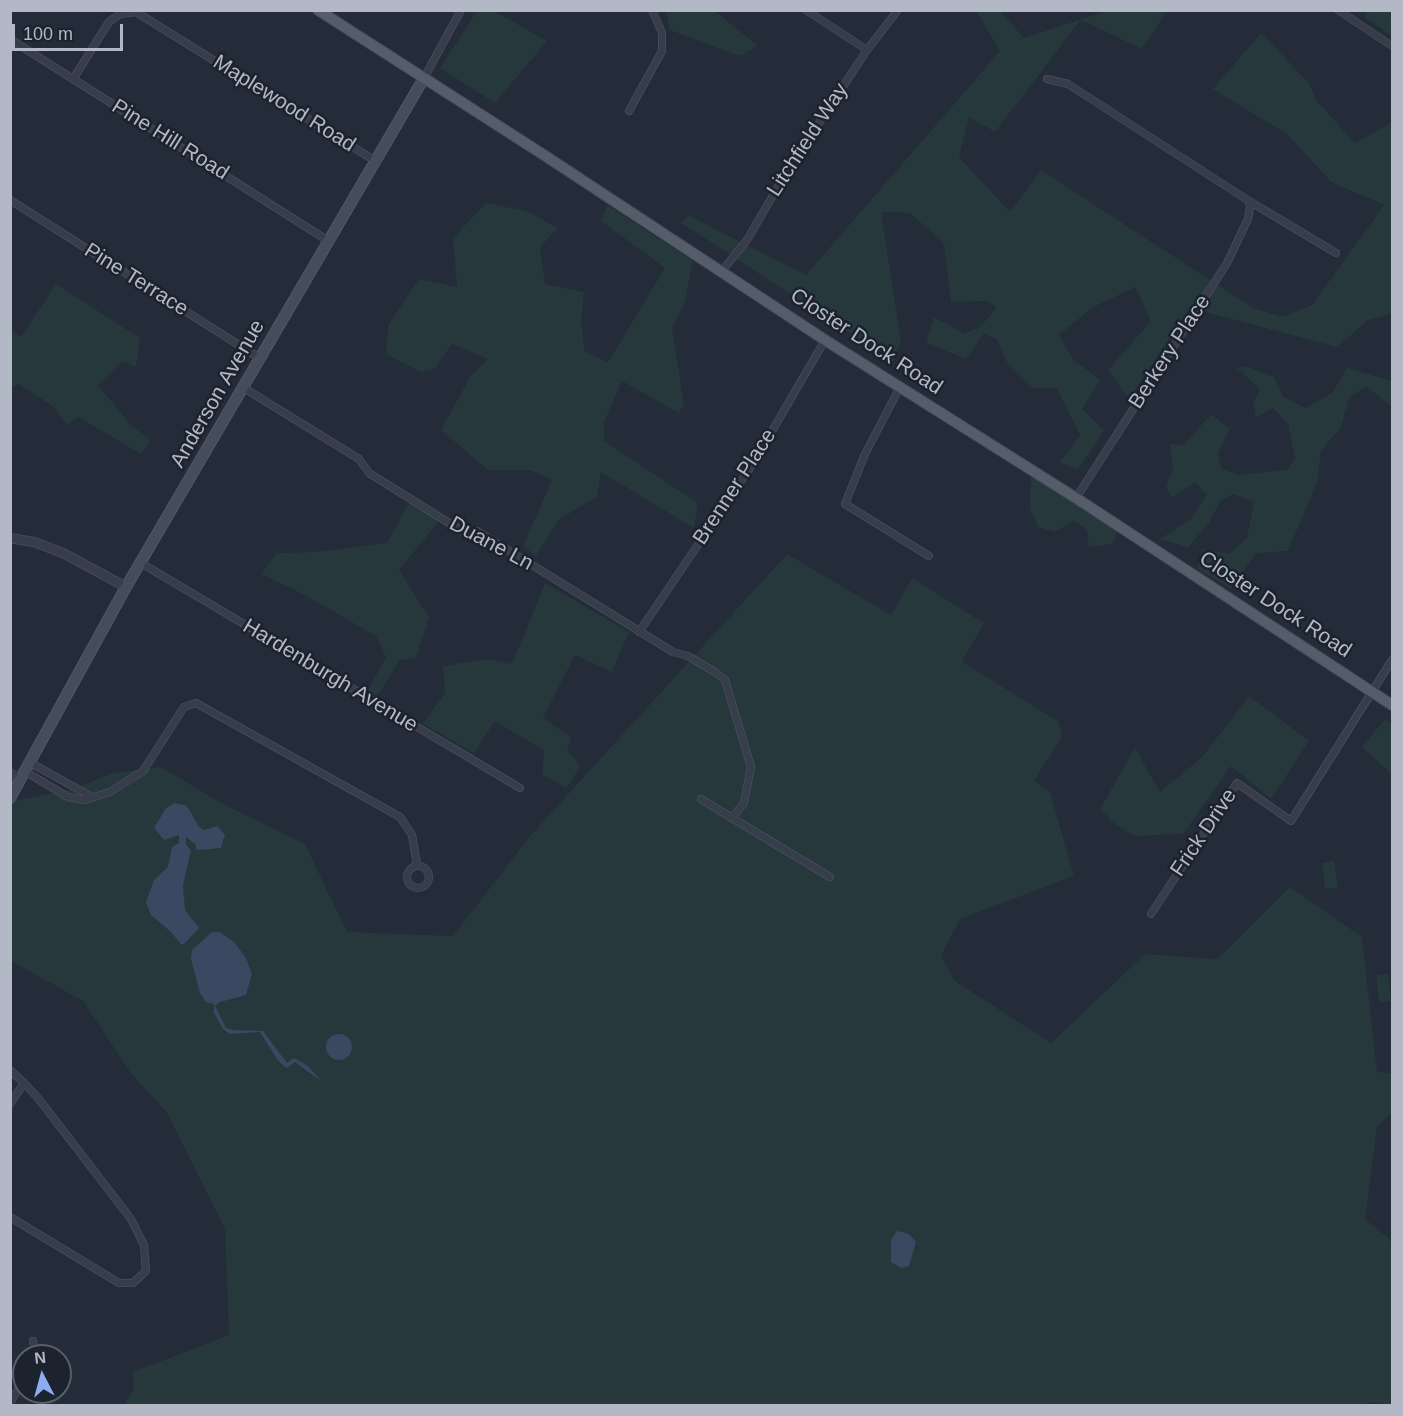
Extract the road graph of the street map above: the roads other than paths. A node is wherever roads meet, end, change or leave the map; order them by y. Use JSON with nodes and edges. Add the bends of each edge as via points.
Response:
{"nodes":[{"id":1,"x":318,"y":10,"type":"edge"},
{"id":2,"x":460,"y":10,"type":"edge"},
{"id":3,"x":652,"y":10,"type":"edge"},
{"id":4,"x":806,"y":10,"type":"edge"},
{"id":5,"x":898,"y":10,"type":"edge"},
{"id":6,"x":1338,"y":10,"type":"edge"},
{"id":7,"x":10,"y":39,"type":"edge"},
{"id":8,"x":1392,"y":46,"type":"edge"},
{"id":9,"x":867,"y":50,"type":"junction"},
{"id":10,"x":424,"y":78,"type":"junction"},
{"id":11,"x":73,"y":79,"type":"junction"},
{"id":12,"x":1047,"y":79,"type":"dead end"},
{"id":13,"x":629,"y":111,"type":"dead end"},
{"id":14,"x":377,"y":162,"type":"junction"},
{"id":15,"x":10,"y":200,"type":"edge"},
{"id":16,"x":1249,"y":201,"type":"junction"},
{"id":17,"x":330,"y":242,"type":"junction"},
{"id":18,"x":1336,"y":253,"type":"dead end"},
{"id":19,"x":721,"y":272,"type":"junction"},
{"id":20,"x":825,"y":340,"type":"junction"},
{"id":21,"x":261,"y":359,"type":"junction"},
{"id":22,"x":900,"y":387,"type":"junction"},
{"id":23,"x":244,"y":388,"type":"junction"},
{"id":24,"x":1076,"y":498,"type":"junction"},
{"id":25,"x":10,"y":538,"type":"edge"},
{"id":26,"x":929,"y":556,"type":"dead end"},
{"id":27,"x":141,"y":563,"type":"junction"},
{"id":28,"x":126,"y":587,"type":"junction"},
{"id":29,"x":639,"y":632,"type":"junction"},
{"id":30,"x":1392,"y":660,"type":"edge"},
{"id":31,"x":1372,"y":692,"type":"junction"},
{"id":32,"x":1392,"y":705,"type":"edge"},
{"id":33,"x":26,"y":771,"type":"junction"},
{"id":34,"x":10,"y":772,"type":"edge"},
{"id":35,"x":520,"y":788,"type":"dead end"},
{"id":36,"x":10,"y":798,"type":"edge"},
{"id":37,"x":701,"y":799,"type":"dead end"},
{"id":38,"x":732,"y":818,"type":"junction"},
{"id":39,"x":417,"y":865,"type":"dead end"},
{"id":40,"x":830,"y":877,"type":"dead end"},
{"id":41,"x":1150,"y":914,"type":"dead end"},
{"id":42,"x":10,"y":1070,"type":"edge"},
{"id":43,"x":24,"y":1083,"type":"junction"},
{"id":44,"x":10,"y":1104,"type":"edge"},
{"id":45,"x":10,"y":1217,"type":"edge"},
{"id":46,"x":33,"y":1341,"type":"dead end"},
{"id":47,"x":34,"y":1344,"type":"edge"}],
"edges":[{"from":1,"to":10,"type":"main road","name":"Closter Dock Road"},
{"from":2,"to":10,"type":"street","name":"Anderson Avenue"},
{"from":3,"to":13,"type":"street","via":[[662,33],[662,51]]},
{"from":4,"to":9,"type":"street"},
{"from":5,"to":9,"type":"street","name":"Litchfield Way"},
{"from":6,"to":8,"type":"street"},
{"from":7,"to":11,"type":"street","name":"Pine Hill Road"},
{"from":9,"to":19,"type":"street","name":"Litchfield Way","via":[[747,240]]},
{"from":10,"to":14,"type":"main road","name":"Anderson Avenue"},
{"from":10,"to":19,"type":"main road","name":"Closter Dock Road"},
{"from":11,"to":14,"type":"street","name":"Maplewood Road","via":[[109,22],[129,12],[142,15]]},
{"from":11,"to":17,"type":"street","name":"Pine Hill Road"},
{"from":12,"to":16,"type":"street","via":[[1068,84]]},
{"from":14,"to":17,"type":"main road","name":"Anderson Avenue"},
{"from":15,"to":21,"type":"street","name":"Pine Terrace"},
{"from":16,"to":18,"type":"street"},
{"from":16,"to":24,"type":"street","name":"Berkery Place","via":[[1248,219],[1227,263]]},
{"from":17,"to":21,"type":"main road","name":"Anderson Avenue"},
{"from":19,"to":20,"type":"main road","name":"Closter Dock Road"},
{"from":20,"to":22,"type":"main road","name":"Closter Dock Road"},
{"from":20,"to":29,"type":"street","name":"Brenner Place","via":[[754,462]]},
{"from":21,"to":23,"type":"main road","name":"Anderson Avenue"},
{"from":22,"to":24,"type":"main road","name":"Closter Dock Road"},
{"from":22,"to":26,"type":"street","via":[[865,454],[845,504]]},
{"from":23,"to":27,"type":"main road","name":"Anderson Avenue"},
{"from":23,"to":29,"type":"street","name":"Duane Ln","via":[[359,459],[369,473],[462,531],[477,531]]},
{"from":24,"to":31,"type":"main road","name":"Closter Dock Road"},
{"from":25,"to":28,"type":"street","via":[[63,553]]},
{"from":27,"to":28,"type":"main road","name":"Anderson Avenue"},
{"from":27,"to":35,"type":"street","name":"Hardenburgh Avenue"},
{"from":28,"to":33,"type":"main road","name":"Anderson Avenue"},
{"from":29,"to":38,"type":"street","name":"Duane Ln","via":[[725,680],[751,767],[744,803]]},
{"from":30,"to":31,"type":"street"},
{"from":31,"to":32,"type":"main road","name":"Closter Dock Road"},
{"from":31,"to":41,"type":"street","name":"Frick Drive","via":[[1291,821],[1237,783]]},
{"from":33,"to":34,"type":"street"},
{"from":33,"to":36,"type":"main road","name":"Anderson Avenue"},
{"from":33,"to":39,"type":"street","via":[[68,797],[85,800],[110,792],[142,771],[184,707],[195,703],[400,817],[412,835]]},
{"from":37,"to":38,"type":"street"},
{"from":38,"to":40,"type":"street"},
{"from":42,"to":43,"type":"street"},
{"from":43,"to":44,"type":"street"},
{"from":43,"to":45,"type":"street","via":[[131,1219],[144,1245],[146,1271],[133,1284],[119,1283]]},
{"from":46,"to":47,"type":"street"}]}
